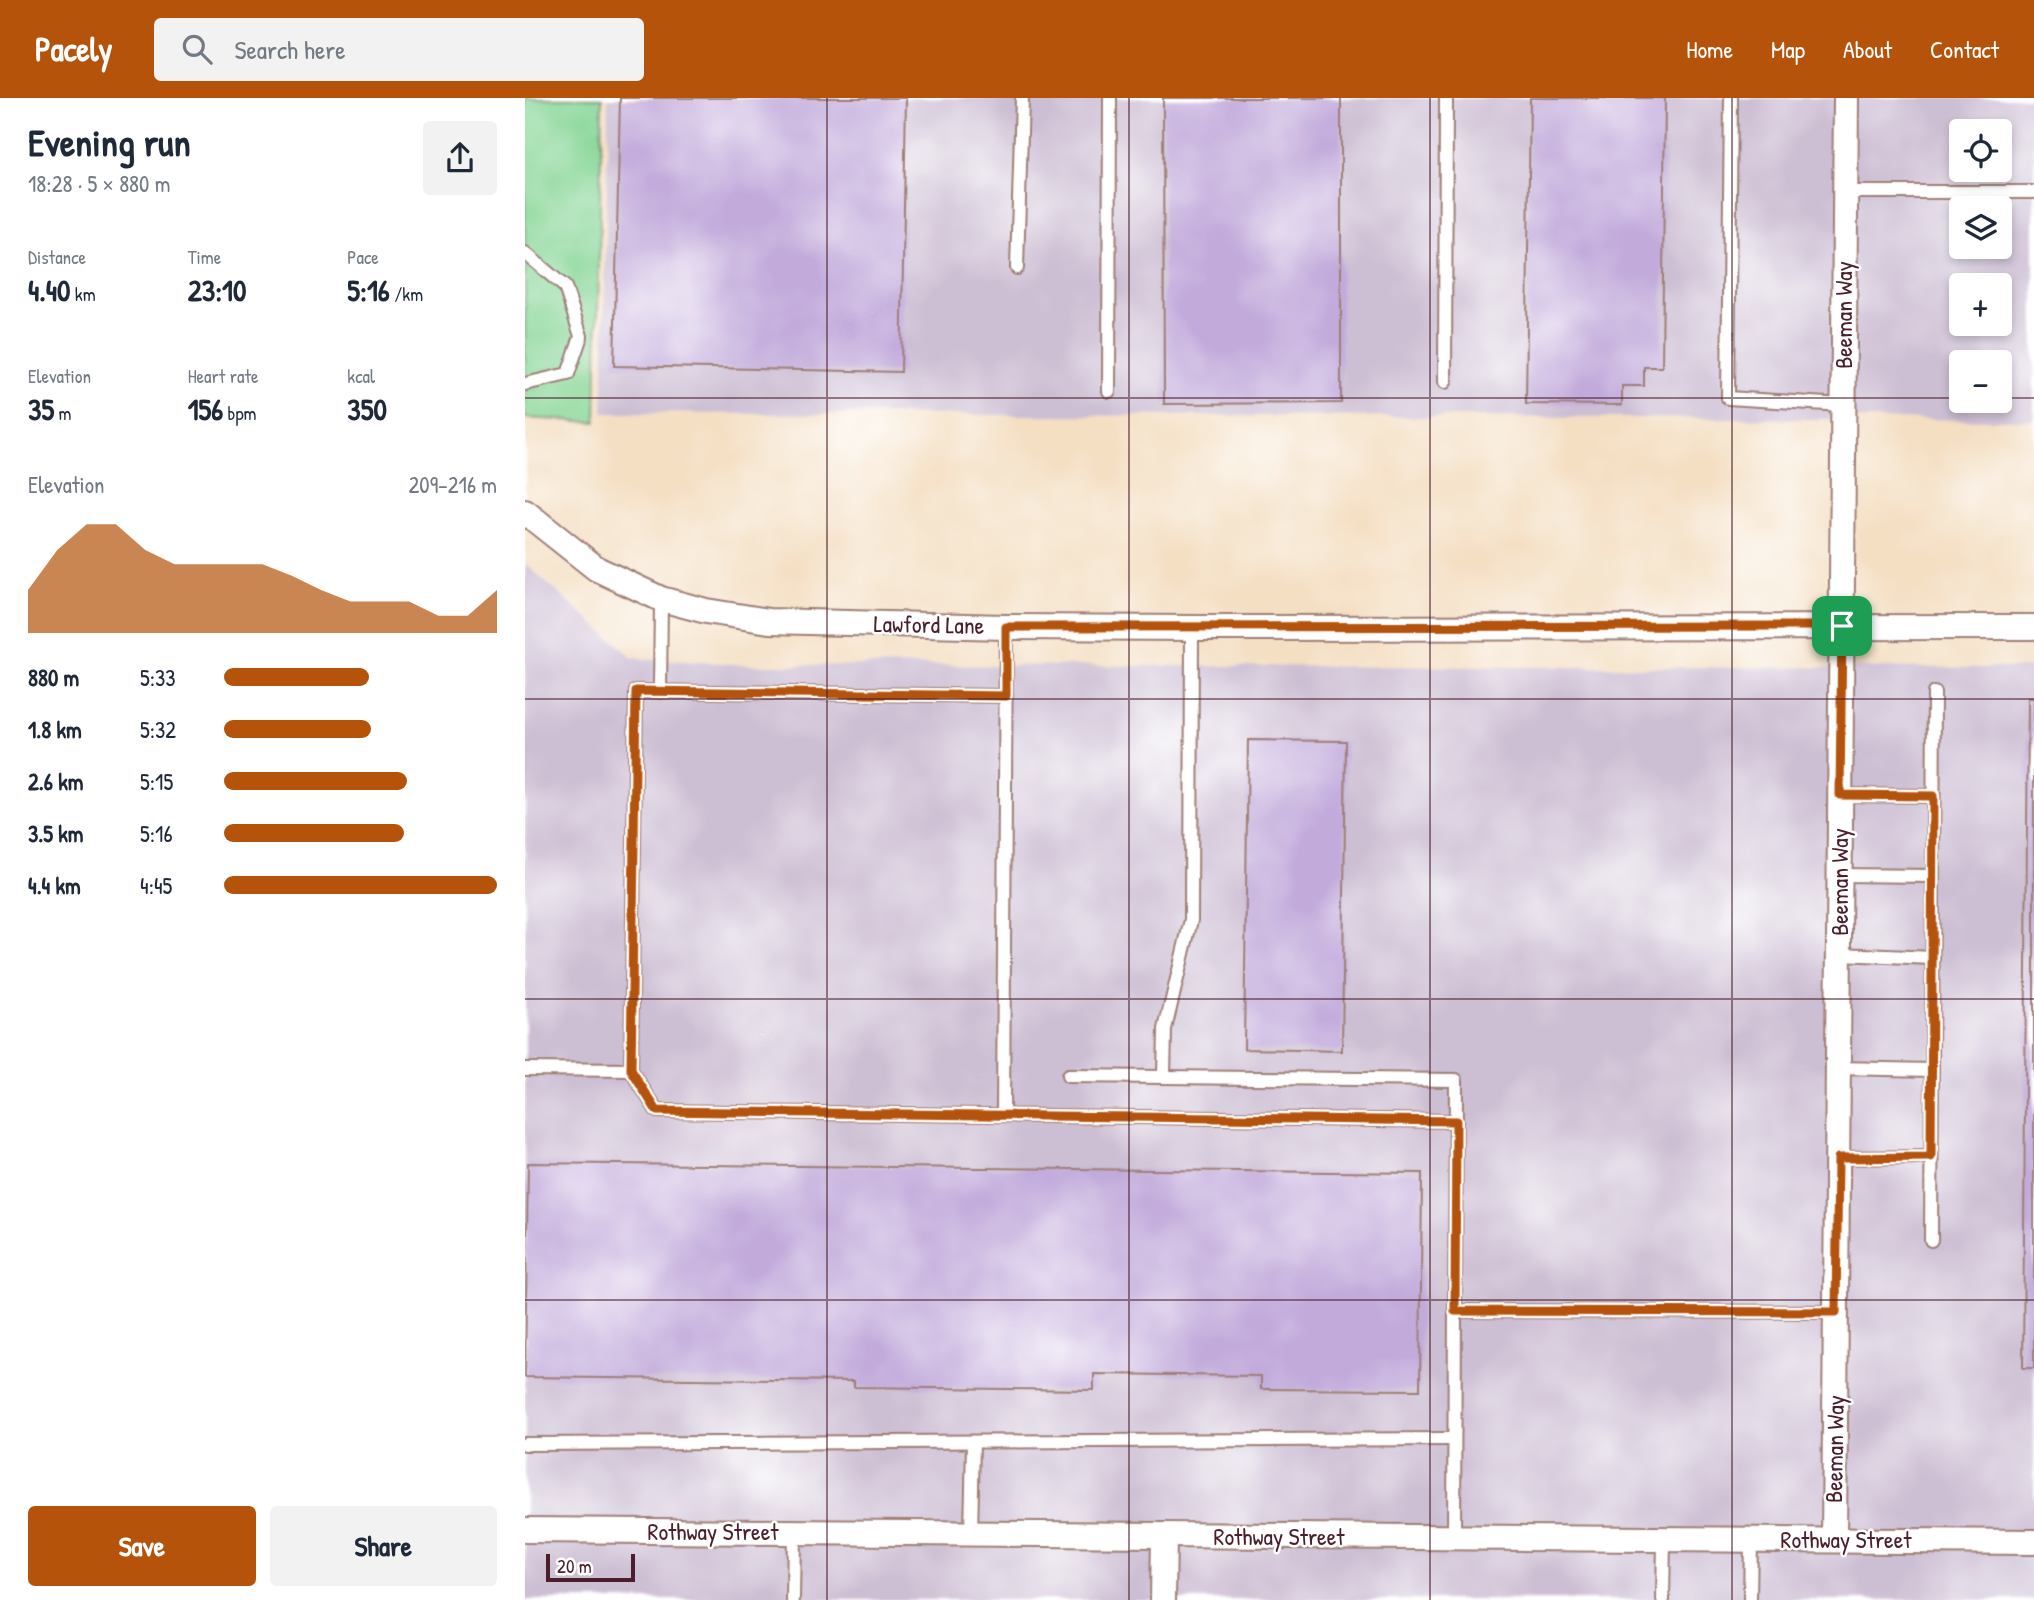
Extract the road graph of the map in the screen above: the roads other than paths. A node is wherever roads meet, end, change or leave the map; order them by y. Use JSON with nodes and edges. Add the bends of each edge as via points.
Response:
{"nodes":[{"id":1,"x":1022,"y":98,"type":"edge"},
{"id":2,"x":1110,"y":98,"type":"edge"},
{"id":3,"x":1446,"y":98,"type":"edge"},
{"id":4,"x":1731,"y":98,"type":"edge"},
{"id":5,"x":1846,"y":98,"type":"edge"},
{"id":6,"x":1845,"y":192,"type":"junction"},
{"id":7,"x":2034,"y":192,"type":"edge"},
{"id":8,"x":525,"y":253,"type":"edge"},
{"id":9,"x":1017,"y":268,"type":"dead end"},
{"id":10,"x":1445,"y":382,"type":"dead end"},
{"id":11,"x":525,"y":384,"type":"edge"},
{"id":12,"x":1109,"y":391,"type":"dead end"},
{"id":13,"x":1843,"y":405,"type":"junction"},
{"id":14,"x":525,"y":512,"type":"edge"},
{"id":15,"x":661,"y":599,"type":"junction"},
{"id":16,"x":1842,"y":626,"type":"junction"},
{"id":17,"x":1006,"y":627,"type":"junction"},
{"id":18,"x":1192,"y":628,"type":"junction"},
{"id":19,"x":2034,"y":628,"type":"edge"},
{"id":20,"x":660,"y":692,"type":"junction"},
{"id":21,"x":1934,"y":693,"type":"dead end"},
{"id":22,"x":1006,"y":696,"type":"junction"},
{"id":23,"x":1840,"y":795,"type":"junction"},
{"id":24,"x":1933,"y":796,"type":"junction"},
{"id":25,"x":1840,"y":875,"type":"junction"},
{"id":26,"x":1933,"y":876,"type":"junction"},
{"id":27,"x":1839,"y":954,"type":"junction"},
{"id":28,"x":1933,"y":958,"type":"junction"},
{"id":29,"x":1838,"y":1068,"type":"junction"},
{"id":30,"x":525,"y":1069,"type":"edge"},
{"id":31,"x":1932,"y":1069,"type":"junction"},
{"id":32,"x":631,"y":1070,"type":"junction"},
{"id":33,"x":1068,"y":1076,"type":"dead end"},
{"id":34,"x":1164,"y":1076,"type":"junction"},
{"id":35,"x":1003,"y":1115,"type":"junction"},
{"id":36,"x":1456,"y":1121,"type":"junction"},
{"id":37,"x":1931,"y":1157,"type":"junction"},
{"id":38,"x":1838,"y":1158,"type":"junction"},
{"id":39,"x":1931,"y":1240,"type":"dead end"},
{"id":40,"x":1455,"y":1311,"type":"junction"},
{"id":41,"x":1836,"y":1312,"type":"junction"},
{"id":42,"x":1454,"y":1439,"type":"junction"},
{"id":43,"x":974,"y":1442,"type":"junction"},
{"id":44,"x":525,"y":1444,"type":"edge"},
{"id":45,"x":525,"y":1530,"type":"edge"},
{"id":46,"x":795,"y":1532,"type":"junction"},
{"id":47,"x":971,"y":1534,"type":"junction"},
{"id":48,"x":1164,"y":1536,"type":"junction"},
{"id":49,"x":1454,"y":1538,"type":"junction"},
{"id":50,"x":1664,"y":1539,"type":"junction"},
{"id":51,"x":1751,"y":1540,"type":"junction"},
{"id":52,"x":1834,"y":1540,"type":"junction"},
{"id":53,"x":2034,"y":1542,"type":"edge"},
{"id":54,"x":793,"y":1600,"type":"edge"},
{"id":55,"x":1163,"y":1600,"type":"edge"},
{"id":56,"x":1663,"y":1600,"type":"edge"},
{"id":57,"x":1750,"y":1600,"type":"edge"}],
"edges":[{"from":1,"to":9,"type":"lane"},
{"from":2,"to":12,"type":"lane"},
{"from":3,"to":10,"type":"lane"},
{"from":4,"to":13,"type":"lane","via":[[1728,398]]},
{"from":5,"to":6,"type":"street","name":"Beeman Way"},
{"from":6,"to":7,"type":"lane"},
{"from":6,"to":13,"type":"street","name":"Beeman Way"},
{"from":8,"to":11,"type":"lane","via":[[565,287],[581,336],[568,374]]},
{"from":13,"to":16,"type":"street","name":"Beeman Way"},
{"from":14,"to":15,"type":"street","name":"Lawford Lane","via":[[597,569]]},
{"from":15,"to":17,"type":"street","name":"Lawford Lane","via":[[769,621]]},
{"from":15,"to":20,"type":"lane"},
{"from":16,"to":18,"type":"street","name":"Lawford Lane"},
{"from":16,"to":19,"type":"street","name":"Lawford Lane"},
{"from":16,"to":23,"type":"street","name":"Beeman Way"},
{"from":17,"to":18,"type":"street","name":"Lawford Lane"},
{"from":17,"to":22,"type":"lane"},
{"from":18,"to":34,"type":"lane","via":[[1191,920],[1165,1029]]},
{"from":20,"to":22,"type":"lane"},
{"from":20,"to":32,"type":"lane","via":[[636,691]]},
{"from":21,"to":24,"type":"lane"},
{"from":22,"to":35,"type":"lane"},
{"from":23,"to":24,"type":"lane"},
{"from":23,"to":25,"type":"street","name":"Beeman Way"},
{"from":24,"to":26,"type":"lane"},
{"from":25,"to":26,"type":"lane"},
{"from":25,"to":27,"type":"street","name":"Beeman Way"},
{"from":26,"to":28,"type":"lane"},
{"from":27,"to":28,"type":"lane"},
{"from":27,"to":29,"type":"street","name":"Beeman Way"},
{"from":28,"to":31,"type":"lane"},
{"from":29,"to":31,"type":"lane"},
{"from":29,"to":38,"type":"street","name":"Beeman Way"},
{"from":30,"to":32,"type":"lane"},
{"from":31,"to":37,"type":"lane"},
{"from":32,"to":35,"type":"lane","via":[[657,1111]]},
{"from":33,"to":34,"type":"lane"},
{"from":34,"to":36,"type":"lane","via":[[1456,1080]]},
{"from":35,"to":36,"type":"lane"},
{"from":36,"to":40,"type":"lane"},
{"from":37,"to":38,"type":"lane"},
{"from":37,"to":39,"type":"lane"},
{"from":38,"to":41,"type":"street","name":"Beeman Way"},
{"from":40,"to":41,"type":"lane"},
{"from":40,"to":42,"type":"lane"},
{"from":41,"to":52,"type":"street","name":"Beeman Way"},
{"from":42,"to":43,"type":"lane"},
{"from":42,"to":49,"type":"lane"},
{"from":43,"to":44,"type":"lane"},
{"from":43,"to":47,"type":"lane"},
{"from":45,"to":46,"type":"street","name":"Rothway Street"},
{"from":46,"to":47,"type":"street","name":"Rothway Street"},
{"from":46,"to":54,"type":"lane"},
{"from":47,"to":48,"type":"street","name":"Rothway Street"},
{"from":48,"to":49,"type":"street","name":"Rothway Street"},
{"from":48,"to":55,"type":"street"},
{"from":49,"to":50,"type":"street","name":"Rothway Street"},
{"from":50,"to":51,"type":"street","name":"Rothway Street"},
{"from":50,"to":56,"type":"lane"},
{"from":51,"to":52,"type":"street","name":"Rothway Street"},
{"from":51,"to":57,"type":"lane"},
{"from":52,"to":53,"type":"street","name":"Rothway Street"}]}
